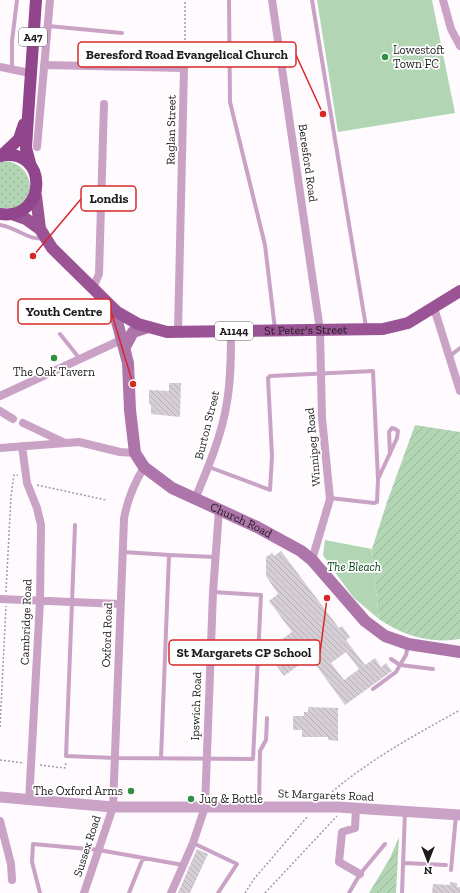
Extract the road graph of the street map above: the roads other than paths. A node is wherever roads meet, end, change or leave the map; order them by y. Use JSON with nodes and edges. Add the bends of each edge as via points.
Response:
{"nodes":[{"id":1,"x":17,"y":0,"type":"edge"},
{"id":2,"x":36,"y":0,"type":"edge"},
{"id":3,"x":50,"y":0,"type":"edge"},
{"id":4,"x":229,"y":0,"type":"edge"},
{"id":5,"x":272,"y":0,"type":"edge"},
{"id":6,"x":312,"y":0,"type":"edge"},
{"id":7,"x":443,"y":0,"type":"edge"},
{"id":8,"x":48,"y":26,"type":"junction"},
{"id":9,"x":122,"y":33,"type":"dead end"},
{"id":10,"x":460,"y":46,"type":"edge"},
{"id":11,"x":44,"y":65,"type":"junction"},
{"id":12,"x":0,"y":67,"type":"edge"},
{"id":13,"x":12,"y":69,"type":"junction"},
{"id":14,"x":30,"y":73,"type":"junction"},
{"id":15,"x":104,"y":104,"type":"dead end"},
{"id":16,"x":28,"y":116,"type":"junction"},
{"id":17,"x":37,"y":147,"type":"dead end"},
{"id":18,"x":1,"y":155,"type":"edge"},
{"id":19,"x":30,"y":163,"type":"junction"},
{"id":20,"x":36,"y":196,"type":"junction"},
{"id":21,"x":6,"y":214,"type":"edge"},
{"id":22,"x":0,"y":225,"type":"edge"},
{"id":23,"x":42,"y":233,"type":"junction"},
{"id":24,"x":93,"y":288,"type":"junction"},
{"id":25,"x":460,"y":291,"type":"edge"},
{"id":26,"x":434,"y":308,"type":"junction"},
{"id":27,"x":114,"y":310,"type":"junction"},
{"id":28,"x":148,"y":327,"type":"junction"},
{"id":29,"x":366,"y":329,"type":"junction"},
{"id":30,"x":275,"y":330,"type":"junction"},
{"id":31,"x":320,"y":330,"type":"junction"},
{"id":32,"x":231,"y":331,"type":"junction"},
{"id":33,"x":178,"y":332,"type":"junction"},
{"id":34,"x":60,"y":334,"type":"dead end"},
{"id":35,"x":124,"y":343,"type":"junction"},
{"id":36,"x":460,"y":348,"type":"edge"},
{"id":37,"x":450,"y":356,"type":"junction"},
{"id":38,"x":80,"y":359,"type":"junction"},
{"id":39,"x":321,"y":373,"type":"junction"},
{"id":40,"x":460,"y":391,"type":"edge"},
{"id":41,"x":0,"y":396,"type":"edge"},
{"id":42,"x":0,"y":411,"type":"edge"},
{"id":43,"x":13,"y":419,"type":"dead end"},
{"id":44,"x":23,"y":424,"type":"dead end"},
{"id":45,"x":64,"y":442,"type":"junction"},
{"id":46,"x":22,"y":446,"type":"junction"},
{"id":47,"x":0,"y":448,"type":"edge"},
{"id":48,"x":135,"y":453,"type":"junction"},
{"id":49,"x":390,"y":454,"type":"junction"},
{"id":50,"x":144,"y":467,"type":"junction"},
{"id":51,"x":209,"y":467,"type":"junction"},
{"id":52,"x":378,"y":479,"type":"junction"},
{"id":53,"x":330,"y":498,"type":"junction"},
{"id":54,"x":196,"y":499,"type":"junction"},
{"id":55,"x":219,"y":510,"type":"junction"},
{"id":56,"x":75,"y":525,"type":"dead end"},
{"id":57,"x":123,"y":552,"type":"junction"},
{"id":58,"x":168,"y":555,"type":"junction"},
{"id":59,"x":215,"y":557,"type":"junction"},
{"id":60,"x":312,"y":560,"type":"junction"},
{"id":61,"x":213,"y":592,"type":"junction"},
{"id":62,"x":0,"y":599,"type":"edge"},
{"id":63,"x":40,"y":601,"type":"junction"},
{"id":64,"x":73,"y":602,"type":"junction"},
{"id":65,"x":120,"y":604,"type":"junction"},
{"id":66,"x":408,"y":644,"type":"junction"},
{"id":67,"x":460,"y":652,"type":"edge"},
{"id":68,"x":391,"y":659,"type":"dead end"},
{"id":69,"x":400,"y":665,"type":"junction"},
{"id":70,"x":433,"y":670,"type":"dead end"},
{"id":71,"x":373,"y":689,"type":"dead end"},
{"id":72,"x":267,"y":718,"type":"dead end"},
{"id":73,"x":116,"y":758,"type":"junction"},
{"id":74,"x":161,"y":758,"type":"junction"},
{"id":75,"x":206,"y":758,"type":"junction"},
{"id":76,"x":0,"y":798,"type":"edge"},
{"id":77,"x":30,"y":801,"type":"junction"},
{"id":78,"x":259,"y":806,"type":"junction"},
{"id":79,"x":113,"y":807,"type":"junction"},
{"id":80,"x":204,"y":807,"type":"junction"},
{"id":81,"x":346,"y":807,"type":"junction"},
{"id":82,"x":405,"y":810,"type":"junction"},
{"id":83,"x":458,"y":815,"type":"edge"},
{"id":84,"x":0,"y":821,"type":"edge"},
{"id":85,"x":193,"y":843,"type":"junction"},
{"id":86,"x":385,"y":844,"type":"dead end"},
{"id":87,"x":99,"y":850,"type":"junction"},
{"id":88,"x":143,"y":858,"type":"junction"},
{"id":89,"x":404,"y":863,"type":"junction"},
{"id":90,"x":183,"y":865,"type":"junction"},
{"id":91,"x":446,"y":865,"type":"dead end"},
{"id":92,"x":451,"y":870,"type":"dead end"},
{"id":93,"x":360,"y":874,"type":"junction"},
{"id":94,"x":12,"y":880,"type":"dead end"},
{"id":95,"x":40,"y":893,"type":"edge"},
{"id":96,"x":84,"y":893,"type":"edge"},
{"id":97,"x":129,"y":893,"type":"edge"},
{"id":98,"x":171,"y":893,"type":"edge"},
{"id":99,"x":218,"y":893,"type":"edge"},
{"id":100,"x":349,"y":893,"type":"edge"},
{"id":101,"x":402,"y":893,"type":"edge"}],
"edges":[{"from":1,"to":13,"type":"lane","via":[[12,41]]},
{"from":2,"to":14,"type":"highway","number":"A47"},
{"from":3,"to":8,"type":"street"},
{"from":4,"to":30,"type":"lane","via":[[230,102],[265,245]]},
{"from":5,"to":31,"type":"street","name":"Beresford Road"},
{"from":6,"to":29,"type":"lane"},
{"from":7,"to":10,"type":"street","via":[[451,28]]},
{"from":8,"to":9,"type":"lane"},
{"from":8,"to":11,"type":"street"},
{"from":11,"to":17,"type":"street"},
{"from":11,"to":33,"type":"street","name":"Raglan Street","via":[[184,68]]},
{"from":12,"to":13,"type":"street"},
{"from":13,"to":14,"type":"street"},
{"from":14,"to":16,"type":"highway","number":"A47"},
{"from":15,"to":24,"type":"street","via":[[99,274]]},
{"from":16,"to":18,"type":"highway","number":"A47","via":[[19,138]]},
{"from":16,"to":19,"type":"highway","number":"A47","via":[[26,148]]},
{"from":18,"to":19,"type":"highway","via":[[14,156]]},
{"from":19,"to":20,"type":"highway","via":[[36,174]]},
{"from":20,"to":21,"type":"highway","via":[[25,207]]},
{"from":20,"to":23,"type":"main road"},
{"from":21,"to":23,"type":"main road","name":"St Peter's Street","number":"A1144","via":[[26,219]]},
{"from":22,"to":23,"type":"lane","via":[[17,230],[33,239]]},
{"from":23,"to":24,"type":"main road","name":"St Peter's Street","number":"A1144","via":[[52,248]]},
{"from":24,"to":27,"type":"main road","name":"St Peter's Street","number":"A1144"},
{"from":25,"to":26,"type":"main road","name":"St Peter's Street","number":"A1144"},
{"from":26,"to":29,"type":"main road","name":"St Peter's Street","number":"A1144","via":[[408,323],[383,329]]},
{"from":26,"to":37,"type":"street"},
{"from":27,"to":28,"type":"main road","name":"St Peter's Street","number":"A1144"},
{"from":27,"to":35,"type":"main road"},
{"from":28,"to":33,"type":"main road","name":"St Peter's Street","number":"A1144"},
{"from":28,"to":35,"type":"main road","via":[[133,332]]},
{"from":29,"to":31,"type":"main road","name":"St Peter's Street","number":"A1144"},
{"from":30,"to":31,"type":"main road","name":"St Peter's Street","number":"A1144"},
{"from":30,"to":32,"type":"main road","name":"St Peter's Street","number":"A1144"},
{"from":31,"to":39,"type":"street","name":"Winnipeg Road"},
{"from":32,"to":33,"type":"main road","name":"St Peter's Street","number":"A1144"},
{"from":32,"to":51,"type":"street","name":"Burton Street","via":[[231,368],[227,403]]},
{"from":34,"to":38,"type":"lane"},
{"from":35,"to":38,"type":"street"},
{"from":35,"to":48,"type":"main road"},
{"from":36,"to":37,"type":"lane"},
{"from":37,"to":40,"type":"street"},
{"from":38,"to":41,"type":"street"},
{"from":39,"to":51,"type":"lane","via":[[268,378],[272,456],[270,490]]},
{"from":39,"to":52,"type":"lane","via":[[374,372]]},
{"from":39,"to":53,"type":"street","name":"Winnipeg Road","via":[[322,418]]},
{"from":42,"to":43,"type":"street"},
{"from":44,"to":45,"type":"street"},
{"from":45,"to":46,"type":"street"},
{"from":45,"to":48,"type":"street","via":[[88,443],[120,452]]},
{"from":46,"to":47,"type":"street"},
{"from":46,"to":63,"type":"street","name":"Cambridge Road","via":[[27,483],[41,525]]},
{"from":48,"to":50,"type":"main road","name":"Church Road"},
{"from":49,"to":49,"type":"lane","via":[[398,435],[395,429],[389,432]]},
{"from":49,"to":52,"type":"lane"},
{"from":50,"to":54,"type":"main road","name":"Church Road","via":[[172,488]]},
{"from":50,"to":57,"type":"street","name":"Oxford Road","via":[[126,505]]},
{"from":51,"to":54,"type":"street","name":"Burton Street"},
{"from":52,"to":53,"type":"lane","via":[[376,503]]},
{"from":53,"to":60,"type":"street","name":"Winnipeg Road"},
{"from":54,"to":55,"type":"main road","name":"Church Road"},
{"from":55,"to":59,"type":"street","name":"Ipswich Road"},
{"from":55,"to":60,"type":"main road","name":"Church Road","via":[[285,541]]},
{"from":56,"to":64,"type":"lane"},
{"from":57,"to":58,"type":"lane"},
{"from":57,"to":65,"type":"street","name":"Oxford Road"},
{"from":58,"to":59,"type":"lane"},
{"from":58,"to":74,"type":"lane"},
{"from":59,"to":61,"type":"street","name":"Ipswich Road"},
{"from":60,"to":66,"type":"main road","name":"Church Road","via":[[364,621],[385,636]]},
{"from":61,"to":75,"type":"street","name":"Ipswich Road"},
{"from":61,"to":75,"type":"lane","via":[[261,595],[253,759]]},
{"from":62,"to":63,"type":"street"},
{"from":63,"to":64,"type":"street"},
{"from":63,"to":77,"type":"street","name":"Cambridge Road"},
{"from":64,"to":65,"type":"street"},
{"from":64,"to":73,"type":"lane","via":[[66,756]]},
{"from":65,"to":73,"type":"street","name":"Oxford Road"},
{"from":66,"to":67,"type":"main road","name":"Church Road"},
{"from":66,"to":69,"type":"lane","via":[[406,655]]},
{"from":68,"to":69,"type":"lane"},
{"from":69,"to":70,"type":"lane"},
{"from":69,"to":71,"type":"lane","via":[[396,672]]},
{"from":72,"to":78,"type":"lane","via":[[266,740],[260,751]]},
{"from":73,"to":74,"type":"lane"},
{"from":73,"to":79,"type":"street","name":"Oxford Road"},
{"from":74,"to":75,"type":"lane"},
{"from":75,"to":80,"type":"street","name":"Ipswich Road"},
{"from":76,"to":77,"type":"street","name":"St Margarets Road"},
{"from":77,"to":79,"type":"street","name":"St Margarets Road"},
{"from":78,"to":80,"type":"street","name":"St Margarets Road"},
{"from":78,"to":81,"type":"street","name":"St Margarets Road"},
{"from":79,"to":80,"type":"street","name":"St Margarets Road"},
{"from":79,"to":87,"type":"street","name":"Sussex Road"},
{"from":80,"to":85,"type":"street","name":"Ipswich Road"},
{"from":81,"to":82,"type":"street","name":"St Margarets Road"},
{"from":81,"to":93,"type":"street","via":[[355,828],[342,832],[339,862]]},
{"from":82,"to":83,"type":"street","name":"St Margarets Road"},
{"from":82,"to":89,"type":"lane"},
{"from":83,"to":92,"type":"lane"},
{"from":84,"to":94,"type":"street","via":[[11,864]]},
{"from":85,"to":90,"type":"street","name":"Ipswich Road"},
{"from":85,"to":99,"type":"lane","via":[[237,864]]},
{"from":86,"to":93,"type":"lane"},
{"from":87,"to":88,"type":"lane"},
{"from":87,"to":95,"type":"lane","via":[[33,844],[32,862]]},
{"from":87,"to":96,"type":"street","name":"Sussex Road"},
{"from":88,"to":90,"type":"lane"},
{"from":88,"to":97,"type":"lane"},
{"from":89,"to":91,"type":"lane"},
{"from":89,"to":101,"type":"lane"},
{"from":90,"to":98,"type":"street","name":"Ipswich Road"},
{"from":93,"to":100,"type":"lane"}]}
